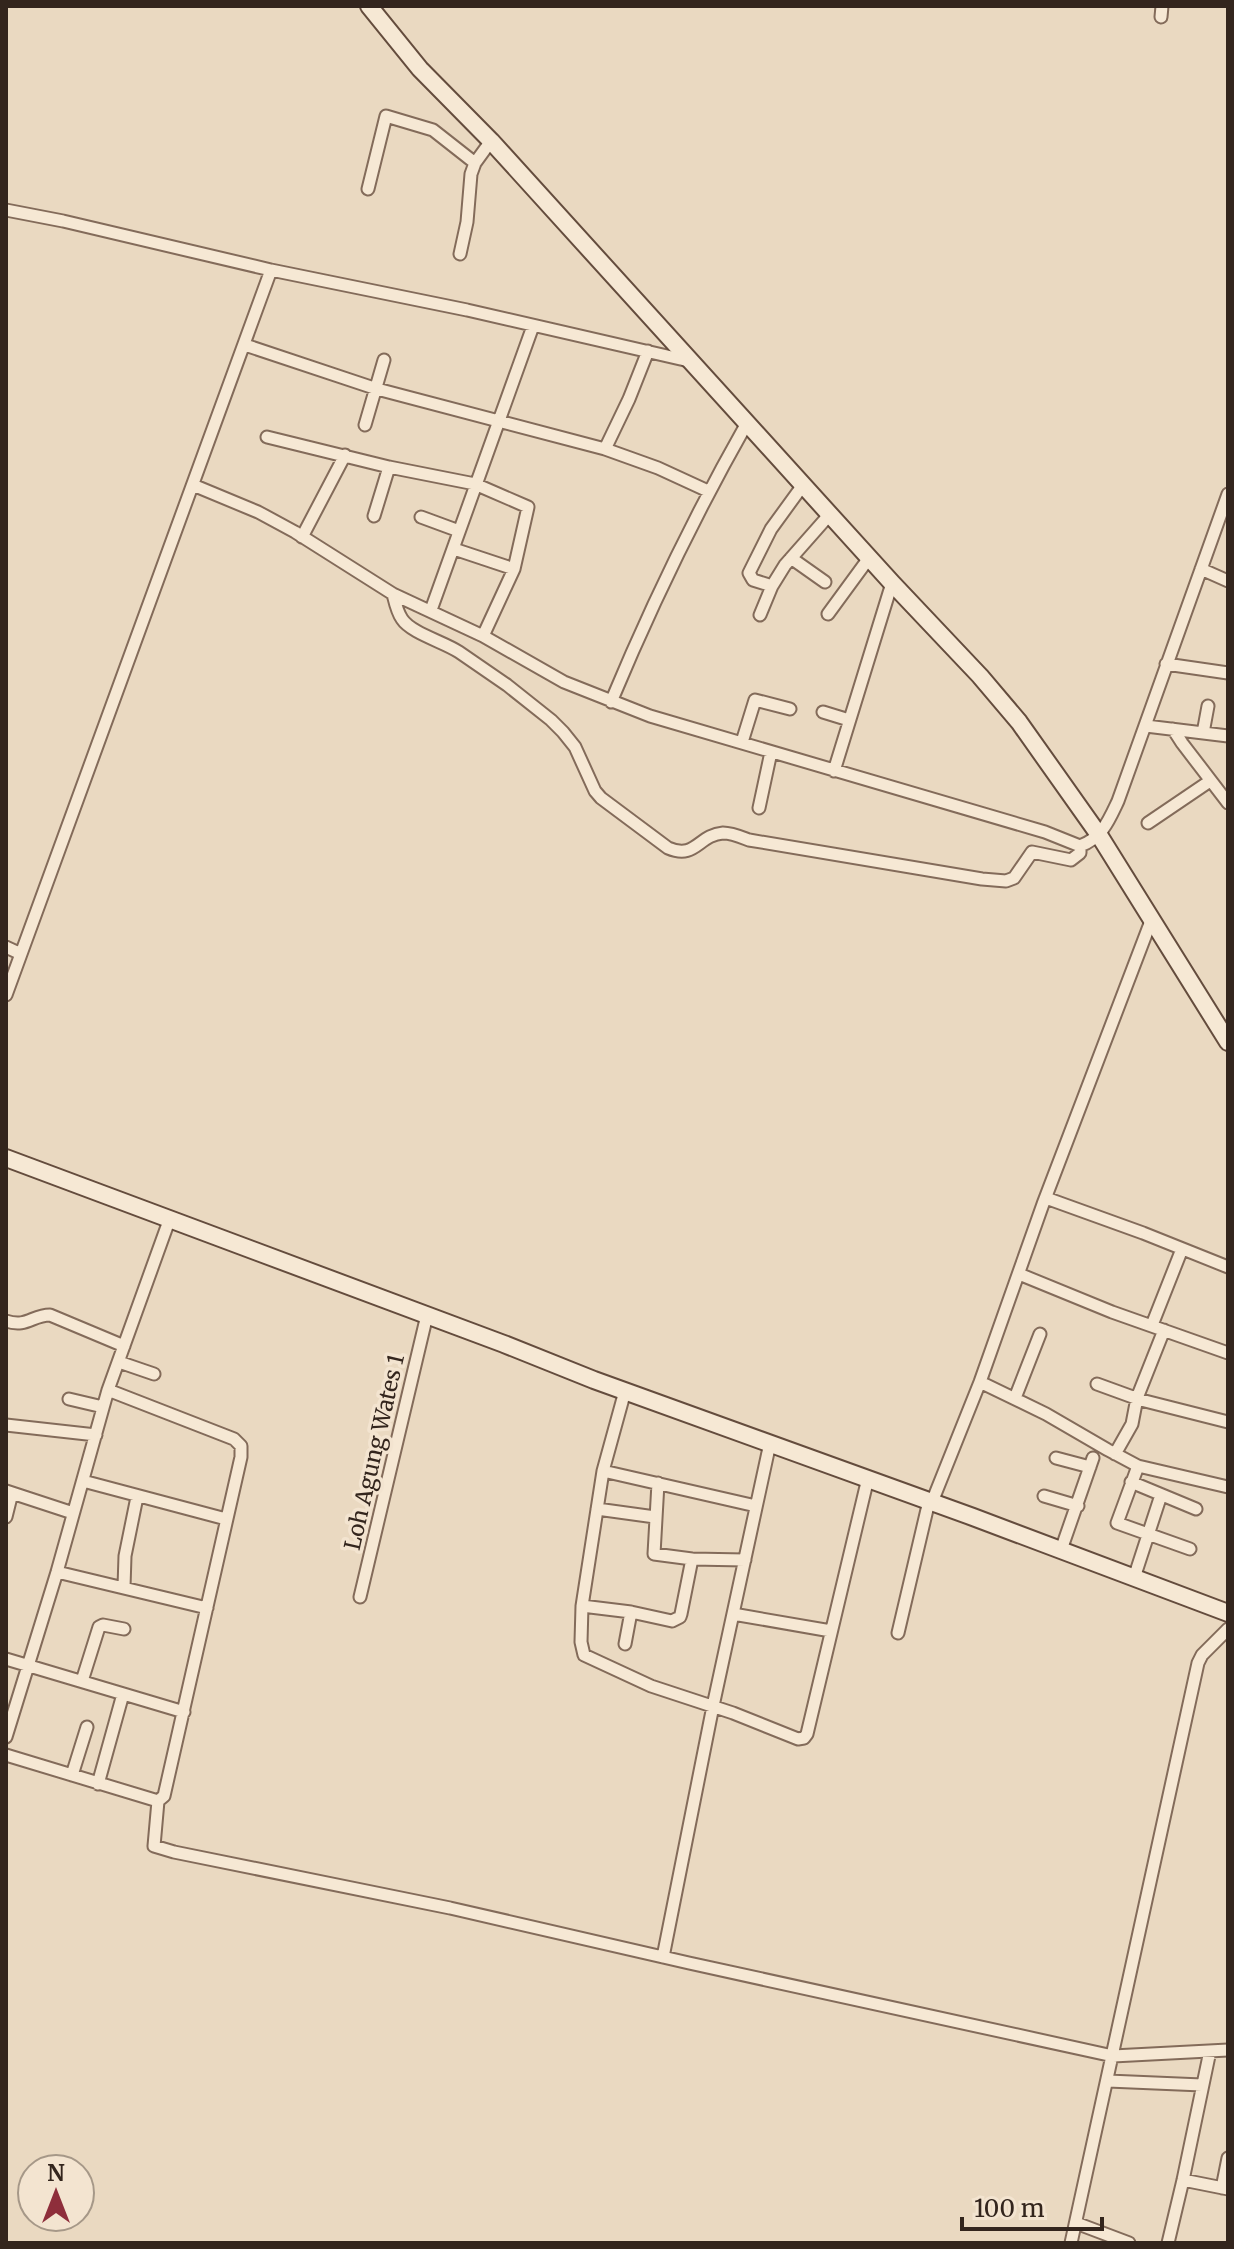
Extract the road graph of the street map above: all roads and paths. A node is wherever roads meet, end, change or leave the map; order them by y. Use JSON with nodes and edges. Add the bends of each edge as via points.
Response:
{"nodes":[{"id":1,"x":369,"y":6,"type":"edge"},
{"id":2,"x":491,"y":141,"type":"junction"},
{"id":3,"x":475,"y":163,"type":"junction"},
{"id":4,"x":368,"y":189,"type":"dead end"},
{"id":5,"x":6,"y":210,"type":"edge"},
{"id":6,"x":460,"y":254,"type":"dead end"},
{"id":7,"x":271,"y":270,"type":"junction"},
{"id":8,"x":533,"y":326,"type":"junction"},
{"id":9,"x":245,"y":345,"type":"junction"},
{"id":10,"x":648,"y":351,"type":"junction"},
{"id":11,"x":384,"y":360,"type":"dead end"},
{"id":12,"x":691,"y":361,"type":"junction"},
{"id":13,"x":377,"y":389,"type":"junction"},
{"id":14,"x":500,"y":421,"type":"junction"},
{"id":15,"x":747,"y":423,"type":"junction"},
{"id":16,"x":365,"y":425,"type":"dead end"},
{"id":17,"x":267,"y":437,"type":"dead end"},
{"id":18,"x":605,"y":449,"type":"junction"},
{"id":19,"x":345,"y":455,"type":"junction"},
{"id":20,"x":389,"y":467,"type":"junction"},
{"id":21,"x":475,"y":484,"type":"junction"},
{"id":22,"x":193,"y":485,"type":"junction"},
{"id":23,"x":803,"y":485,"type":"junction"},
{"id":24,"x":708,"y":491,"type":"junction"},
{"id":25,"x":1228,"y":494,"type":"edge"},
{"id":26,"x":830,"y":514,"type":"junction"},
{"id":27,"x":374,"y":516,"type":"dead end"},
{"id":28,"x":421,"y":517,"type":"dead end"},
{"id":29,"x":459,"y":531,"type":"junction"},
{"id":30,"x":302,"y":537,"type":"junction"},
{"id":31,"x":454,"y":549,"type":"junction"},
{"id":32,"x":791,"y":558,"type":"junction"},
{"id":33,"x":869,"y":558,"type":"junction"},
{"id":34,"x":514,"y":569,"type":"junction"},
{"id":35,"x":1201,"y":569,"type":"junction"},
{"id":36,"x":1228,"y":581,"type":"edge"},
{"id":37,"x":825,"y":582,"type":"dead end"},
{"id":38,"x":892,"y":583,"type":"junction"},
{"id":39,"x":772,"y":586,"type":"junction"},
{"id":40,"x":393,"y":594,"type":"junction"},
{"id":41,"x":431,"y":610,"type":"junction"},
{"id":42,"x":828,"y":614,"type":"dead end"},
{"id":43,"x":760,"y":615,"type":"dead end"},
{"id":44,"x":483,"y":636,"type":"junction"},
{"id":45,"x":1166,"y":664,"type":"junction"},
{"id":46,"x":1228,"y":673,"type":"edge"},
{"id":47,"x":611,"y":702,"type":"junction"},
{"id":48,"x":1208,"y":706,"type":"dead end"},
{"id":49,"x":790,"y":709,"type":"dead end"},
{"id":50,"x":823,"y":712,"type":"dead end"},
{"id":51,"x":849,"y":720,"type":"junction"},
{"id":52,"x":1146,"y":726,"type":"junction"},
{"id":53,"x":1173,"y":729,"type":"junction"},
{"id":54,"x":1203,"y":733,"type":"junction"},
{"id":55,"x":1228,"y":736,"type":"edge"},
{"id":56,"x":742,"y":742,"type":"junction"},
{"id":57,"x":771,"y":752,"type":"junction"},
{"id":58,"x":834,"y":771,"type":"junction"},
{"id":59,"x":1210,"y":781,"type":"junction"},
{"id":60,"x":1228,"y":803,"type":"edge"},
{"id":61,"x":759,"y":808,"type":"dead end"},
{"id":62,"x":1148,"y":823,"type":"dead end"},
{"id":63,"x":1103,"y":829,"type":"junction"},
{"id":64,"x":1080,"y":846,"type":"junction"},
{"id":65,"x":1151,"y":921,"type":"junction"},
{"id":66,"x":6,"y":947,"type":"edge"},
{"id":67,"x":21,"y":954,"type":"junction"},
{"id":68,"x":6,"y":995,"type":"edge"},
{"id":69,"x":1228,"y":1042,"type":"edge"},
{"id":70,"x":6,"y":1158,"type":"edge"},
{"id":71,"x":1046,"y":1198,"type":"junction"},
{"id":72,"x":170,"y":1218,"type":"junction"},
{"id":73,"x":1182,"y":1249,"type":"junction"},
{"id":74,"x":1228,"y":1267,"type":"edge"},
{"id":75,"x":1019,"y":1274,"type":"junction"},
{"id":76,"x":427,"y":1315,"type":"junction"},
{"id":77,"x":6,"y":1321,"type":"edge"},
{"id":78,"x":1152,"y":1325,"type":"junction"},
{"id":79,"x":1164,"y":1330,"type":"junction"},
{"id":80,"x":1040,"y":1334,"type":"dead end"},
{"id":81,"x":124,"y":1346,"type":"junction"},
{"id":82,"x":1228,"y":1353,"type":"edge"},
{"id":83,"x":119,"y":1362,"type":"junction"},
{"id":84,"x":154,"y":1374,"type":"dead end"},
{"id":85,"x":980,"y":1382,"type":"junction"},
{"id":86,"x":1097,"y":1384,"type":"dead end"},
{"id":87,"x":108,"y":1390,"type":"junction"},
{"id":88,"x":625,"y":1391,"type":"junction"},
{"id":89,"x":1015,"y":1398,"type":"junction"},
{"id":90,"x":1137,"y":1398,"type":"junction"},
{"id":91,"x":69,"y":1399,"type":"dead end"},
{"id":92,"x":103,"y":1407,"type":"junction"},
{"id":93,"x":1228,"y":1422,"type":"edge"},
{"id":94,"x":6,"y":1425,"type":"edge"},
{"id":95,"x":96,"y":1435,"type":"junction"},
{"id":96,"x":770,"y":1443,"type":"junction"},
{"id":97,"x":1115,"y":1454,"type":"junction"},
{"id":98,"x":1056,"y":1458,"type":"dead end"},
{"id":99,"x":1138,"y":1466,"type":"junction"},
{"id":100,"x":603,"y":1471,"type":"junction"},
{"id":101,"x":868,"y":1478,"type":"junction"},
{"id":102,"x":83,"y":1481,"type":"junction"},
{"id":103,"x":1131,"y":1482,"type":"junction"},
{"id":104,"x":658,"y":1483,"type":"junction"},
{"id":105,"x":1228,"y":1487,"type":"edge"},
{"id":106,"x":9,"y":1492,"type":"edge"},
{"id":107,"x":1161,"y":1495,"type":"junction"},
{"id":108,"x":1044,"y":1496,"type":"dead end"},
{"id":109,"x":137,"y":1497,"type":"junction"},
{"id":110,"x":931,"y":1502,"type":"junction"},
{"id":111,"x":756,"y":1506,"type":"junction"},
{"id":112,"x":1078,"y":1506,"type":"junction"},
{"id":113,"x":597,"y":1509,"type":"junction"},
{"id":114,"x":1196,"y":1509,"type":"dead end"},
{"id":115,"x":73,"y":1513,"type":"junction"},
{"id":116,"x":655,"y":1517,"type":"junction"},
{"id":117,"x":226,"y":1519,"type":"junction"},
{"id":118,"x":8,"y":1523,"type":"edge"},
{"id":119,"x":1150,"y":1535,"type":"junction"},
{"id":120,"x":1190,"y":1549,"type":"dead end"},
{"id":121,"x":1061,"y":1550,"type":"junction"},
{"id":122,"x":692,"y":1559,"type":"junction"},
{"id":123,"x":745,"y":1560,"type":"junction"},
{"id":124,"x":57,"y":1572,"type":"junction"},
{"id":125,"x":1134,"y":1578,"type":"junction"},
{"id":126,"x":124,"y":1587,"type":"junction"},
{"id":127,"x":360,"y":1597,"type":"dead end"},
{"id":128,"x":582,"y":1606,"type":"junction"},
{"id":129,"x":207,"y":1608,"type":"junction"},
{"id":130,"x":631,"y":1612,"type":"junction"},
{"id":131,"x":1228,"y":1613,"type":"edge"},
{"id":132,"x":733,"y":1614,"type":"junction"},
{"id":133,"x":124,"y":1629,"type":"dead end"},
{"id":134,"x":1228,"y":1629,"type":"edge"},
{"id":135,"x":831,"y":1631,"type":"junction"},
{"id":136,"x":898,"y":1633,"type":"dead end"},
{"id":137,"x":625,"y":1644,"type":"dead end"},
{"id":138,"x":6,"y":1659,"type":"edge"},
{"id":139,"x":29,"y":1666,"type":"junction"},
{"id":140,"x":82,"y":1681,"type":"junction"},
{"id":141,"x":123,"y":1694,"type":"junction"},
{"id":142,"x":713,"y":1706,"type":"junction"},
{"id":143,"x":184,"y":1712,"type":"junction"},
{"id":144,"x":87,"y":1727,"type":"dead end"},
{"id":145,"x":6,"y":1737,"type":"edge"},
{"id":146,"x":6,"y":1755,"type":"edge"},
{"id":147,"x":72,"y":1775,"type":"junction"},
{"id":148,"x":98,"y":1784,"type":"junction"},
{"id":149,"x":158,"y":1801,"type":"junction"},
{"id":150,"x":663,"y":1957,"type":"junction"},
{"id":151,"x":1228,"y":2050,"type":"edge"},
{"id":152,"x":1210,"y":2051,"type":"junction"},
{"id":153,"x":1113,"y":2056,"type":"junction"},
{"id":154,"x":1108,"y":2081,"type":"junction"},
{"id":155,"x":1202,"y":2085,"type":"junction"},
{"id":156,"x":1228,"y":2158,"type":"edge"},
{"id":157,"x":1183,"y":2180,"type":"junction"},
{"id":158,"x":1225,"y":2188,"type":"edge"},
{"id":159,"x":1076,"y":2223,"type":"junction"},
{"id":160,"x":1071,"y":2243,"type":"edge"},
{"id":161,"x":1129,"y":2243,"type":"edge"},
{"id":162,"x":1168,"y":2243,"type":"edge"}],
"edges":[{"from":1,"to":2,"type":"main road","via":[[420,69]]},
{"from":2,"to":3,"type":"street"},
{"from":2,"to":12,"type":"main road"},
{"from":3,"to":4,"type":"street","via":[[433,130],[386,116]]},
{"from":3,"to":6,"type":"street"},
{"from":5,"to":7,"type":"street"},
{"from":7,"to":8,"type":"street"},
{"from":7,"to":9,"type":"street"},
{"from":8,"to":10,"type":"street"},
{"from":8,"to":14,"type":"street"},
{"from":9,"to":13,"type":"street"},
{"from":9,"to":22,"type":"street"},
{"from":10,"to":12,"type":"street"},
{"from":10,"to":18,"type":"street"},
{"from":11,"to":13,"type":"street"},
{"from":12,"to":15,"type":"main road"},
{"from":13,"to":14,"type":"street"},
{"from":13,"to":16,"type":"street"},
{"from":14,"to":18,"type":"street"},
{"from":14,"to":21,"type":"street"},
{"from":15,"to":23,"type":"main road"},
{"from":15,"to":24,"type":"street"},
{"from":17,"to":19,"type":"street"},
{"from":18,"to":24,"type":"street"},
{"from":19,"to":20,"type":"street"},
{"from":19,"to":30,"type":"street"},
{"from":20,"to":21,"type":"street"},
{"from":20,"to":27,"type":"street"},
{"from":21,"to":29,"type":"street"},
{"from":21,"to":34,"type":"street","via":[[528,507]]},
{"from":22,"to":30,"type":"street"},
{"from":22,"to":67,"type":"street"},
{"from":23,"to":26,"type":"main road"},
{"from":23,"to":39,"type":"street","via":[[771,529],[749,573],[753,580]]},
{"from":24,"to":47,"type":"street"},
{"from":25,"to":35,"type":"street"},
{"from":26,"to":32,"type":"street"},
{"from":26,"to":33,"type":"main road"},
{"from":28,"to":29,"type":"street"},
{"from":29,"to":31,"type":"street"},
{"from":30,"to":40,"type":"street"},
{"from":31,"to":34,"type":"street"},
{"from":31,"to":41,"type":"street"},
{"from":32,"to":37,"type":"street"},
{"from":32,"to":39,"type":"street"},
{"from":33,"to":38,"type":"main road"},
{"from":33,"to":42,"type":"street"},
{"from":34,"to":44,"type":"street"},
{"from":35,"to":36,"type":"street"},
{"from":35,"to":45,"type":"street"},
{"from":38,"to":51,"type":"street"},
{"from":38,"to":63,"type":"main road","via":[[972,667]]},
{"from":39,"to":43,"type":"street"},
{"from":40,"to":41,"type":"street"},
{"from":40,"to":64,"type":"street","via":[[408,627],[447,643],[551,720],[575,747],[601,798],[676,852],[689,851],[720,833],[1006,881],[1016,877],[1032,852],[1071,860]]},
{"from":41,"to":44,"type":"street"},
{"from":44,"to":47,"type":"street"},
{"from":45,"to":46,"type":"street"},
{"from":45,"to":52,"type":"street"},
{"from":47,"to":56,"type":"street"},
{"from":48,"to":54,"type":"street"},
{"from":49,"to":56,"type":"street","via":[[755,700]]},
{"from":50,"to":51,"type":"street"},
{"from":51,"to":58,"type":"street"},
{"from":52,"to":53,"type":"street"},
{"from":52,"to":63,"type":"street"},
{"from":53,"to":54,"type":"street"},
{"from":53,"to":59,"type":"street"},
{"from":54,"to":55,"type":"street"},
{"from":56,"to":57,"type":"street"},
{"from":57,"to":58,"type":"street"},
{"from":57,"to":61,"type":"street"},
{"from":58,"to":64,"type":"street"},
{"from":59,"to":60,"type":"street"},
{"from":59,"to":62,"type":"street"},
{"from":63,"to":64,"type":"street"},
{"from":63,"to":65,"type":"main road"},
{"from":65,"to":69,"type":"main road"},
{"from":65,"to":71,"type":"street"},
{"from":66,"to":67,"type":"street"},
{"from":67,"to":68,"type":"street"},
{"from":70,"to":72,"type":"main road"},
{"from":71,"to":73,"type":"street"},
{"from":71,"to":75,"type":"street"},
{"from":72,"to":76,"type":"main road"},
{"from":72,"to":81,"type":"street"},
{"from":73,"to":74,"type":"street"},
{"from":73,"to":78,"type":"street"},
{"from":75,"to":78,"type":"street"},
{"from":75,"to":85,"type":"street"},
{"from":76,"to":88,"type":"main road"},
{"from":76,"to":127,"type":"street","name":"Loh Agung Wates 1"},
{"from":77,"to":81,"type":"street","via":[[21,1324],[50,1315]]},
{"from":78,"to":79,"type":"street"},
{"from":79,"to":82,"type":"street"},
{"from":79,"to":90,"type":"street"},
{"from":80,"to":89,"type":"street"},
{"from":81,"to":83,"type":"street"},
{"from":83,"to":84,"type":"street"},
{"from":83,"to":87,"type":"street"},
{"from":85,"to":89,"type":"street"},
{"from":85,"to":110,"type":"street"},
{"from":86,"to":90,"type":"street"},
{"from":87,"to":92,"type":"street"},
{"from":87,"to":117,"type":"street","via":[[238,1442],[241,1457]]},
{"from":88,"to":96,"type":"main road"},
{"from":88,"to":100,"type":"street"},
{"from":89,"to":97,"type":"street"},
{"from":90,"to":93,"type":"street"},
{"from":90,"to":97,"type":"street","via":[[1132,1424]]},
{"from":91,"to":92,"type":"street"},
{"from":92,"to":95,"type":"street"},
{"from":94,"to":95,"type":"street"},
{"from":95,"to":102,"type":"street"},
{"from":96,"to":101,"type":"main road"},
{"from":96,"to":111,"type":"street"},
{"from":97,"to":99,"type":"street"},
{"from":98,"to":112,"type":"street","via":[[1092,1462]]},
{"from":99,"to":103,"type":"street"},
{"from":99,"to":105,"type":"street"},
{"from":100,"to":104,"type":"street"},
{"from":100,"to":113,"type":"street"},
{"from":101,"to":110,"type":"main road"},
{"from":101,"to":135,"type":"street"},
{"from":102,"to":109,"type":"street"},
{"from":102,"to":115,"type":"street"},
{"from":103,"to":107,"type":"street"},
{"from":103,"to":119,"type":"street","via":[[1116,1523]]},
{"from":104,"to":111,"type":"street"},
{"from":104,"to":116,"type":"street"},
{"from":106,"to":115,"type":"street"},
{"from":106,"to":118,"type":"street"},
{"from":107,"to":114,"type":"street"},
{"from":107,"to":119,"type":"street"},
{"from":108,"to":112,"type":"street"},
{"from":109,"to":117,"type":"street"},
{"from":109,"to":126,"type":"street"},
{"from":110,"to":121,"type":"main road"},
{"from":110,"to":136,"type":"street"},
{"from":111,"to":123,"type":"street"},
{"from":112,"to":121,"type":"street"},
{"from":113,"to":116,"type":"street"},
{"from":113,"to":128,"type":"street"},
{"from":115,"to":124,"type":"street"},
{"from":116,"to":122,"type":"street","via":[[654,1554]]},
{"from":117,"to":129,"type":"street"},
{"from":119,"to":120,"type":"street"},
{"from":119,"to":125,"type":"street"},
{"from":121,"to":125,"type":"main road"},
{"from":122,"to":123,"type":"street"},
{"from":122,"to":130,"type":"street","via":[[680,1617],[672,1621]]},
{"from":123,"to":132,"type":"street"},
{"from":124,"to":126,"type":"street"},
{"from":124,"to":139,"type":"street"},
{"from":125,"to":131,"type":"main road"},
{"from":126,"to":129,"type":"street"},
{"from":128,"to":130,"type":"street"},
{"from":128,"to":142,"type":"street","via":[[584,1655],[651,1686]]},
{"from":129,"to":143,"type":"street"},
{"from":130,"to":137,"type":"street"},
{"from":132,"to":135,"type":"street"},
{"from":132,"to":142,"type":"street"},
{"from":133,"to":140,"type":"street","via":[[99,1627]]},
{"from":134,"to":153,"type":"street","via":[[1198,1663]]},
{"from":135,"to":142,"type":"street","via":[[804,1738]]},
{"from":138,"to":139,"type":"street"},
{"from":139,"to":140,"type":"street"},
{"from":139,"to":145,"type":"street"},
{"from":140,"to":141,"type":"street"},
{"from":141,"to":143,"type":"street"},
{"from":141,"to":148,"type":"street"},
{"from":142,"to":150,"type":"street"},
{"from":143,"to":149,"type":"street","via":[[164,1796]]},
{"from":144,"to":147,"type":"street"},
{"from":146,"to":147,"type":"street"},
{"from":147,"to":148,"type":"street"},
{"from":148,"to":149,"type":"street"},
{"from":149,"to":150,"type":"street","via":[[155,1847]]},
{"from":150,"to":153,"type":"street"},
{"from":151,"to":152,"type":"street"},
{"from":152,"to":153,"type":"street"},
{"from":152,"to":155,"type":"street"},
{"from":153,"to":154,"type":"street"},
{"from":154,"to":155,"type":"street"},
{"from":154,"to":159,"type":"street"},
{"from":155,"to":157,"type":"street"},
{"from":156,"to":158,"type":"street"},
{"from":157,"to":158,"type":"street"},
{"from":157,"to":162,"type":"street"},
{"from":159,"to":160,"type":"street"},
{"from":159,"to":161,"type":"street"}]}
